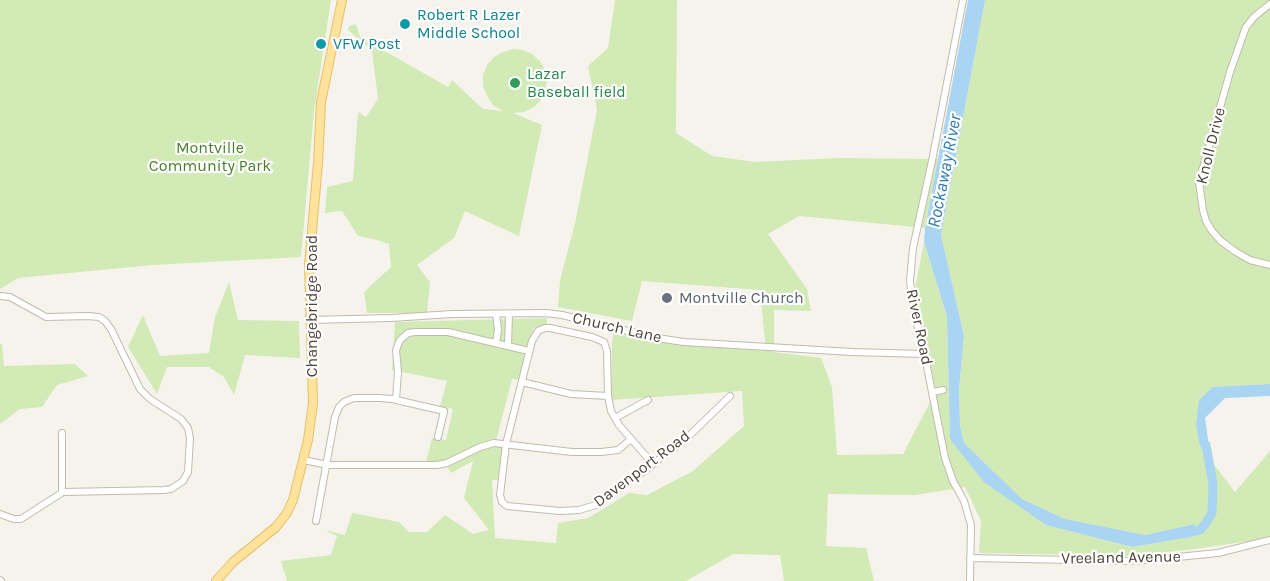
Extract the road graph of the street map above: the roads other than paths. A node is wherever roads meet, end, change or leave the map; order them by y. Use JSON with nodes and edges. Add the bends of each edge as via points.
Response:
{"nodes":[{"id":1,"x":342,"y":0,"type":"edge"},
{"id":2,"x":963,"y":0,"type":"edge"},
{"id":3,"x":1270,"y":4,"type":"edge"},
{"id":4,"x":1270,"y":265,"type":"edge"},
{"id":5,"x":0,"y":296,"type":"edge"},
{"id":6,"x":496,"y":314,"type":"junction"},
{"id":7,"x":509,"y":314,"type":"junction"},
{"id":8,"x":310,"y":320,"type":"junction"},
{"id":9,"x":495,"y":343,"type":"junction"},
{"id":10,"x":508,"y":346,"type":"junction"},
{"id":11,"x":529,"y":351,"type":"junction"},
{"id":12,"x":924,"y":354,"type":"junction"},
{"id":13,"x":522,"y":382,"type":"junction"},
{"id":14,"x":943,"y":390,"type":"dead end"},
{"id":15,"x":932,"y":392,"type":"junction"},
{"id":16,"x":608,"y":396,"type":"junction"},
{"id":17,"x":730,"y":396,"type":"dead end"},
{"id":18,"x":396,"y":400,"type":"junction"},
{"id":19,"x":648,"y":400,"type":"dead end"},
{"id":20,"x":615,"y":418,"type":"junction"},
{"id":21,"x":62,"y":433,"type":"dead end"},
{"id":22,"x":438,"y":436,"type":"dead end"},
{"id":23,"x":631,"y":439,"type":"junction"},
{"id":24,"x":506,"y":444,"type":"junction"},
{"id":25,"x":303,"y":460,"type":"junction"},
{"id":26,"x":652,"y":463,"type":"junction"},
{"id":27,"x":327,"y":465,"type":"junction"},
{"id":28,"x":62,"y":492,"type":"junction"},
{"id":29,"x":0,"y":514,"type":"edge"},
{"id":30,"x":316,"y":521,"type":"dead end"},
{"id":31,"x":1270,"y":540,"type":"edge"},
{"id":32,"x":970,"y":558,"type":"junction"},
{"id":33,"x":216,"y":581,"type":"edge"},
{"id":34,"x":970,"y":581,"type":"edge"}],
"edges":[{"from":1,"to":8,"type":"main road","name":"Changebridge Road","via":[[321,102],[309,265]]},
{"from":2,"to":12,"type":"street","name":"River Road","via":[[911,259],[910,291]]},
{"from":3,"to":4,"type":"street","name":"Knoll Drive","via":[[1246,27],[1199,182],[1206,221],[1212,231],[1250,260]]},
{"from":5,"to":28,"type":"street","via":[[10,297],[46,316],[102,318],[144,395],[181,419],[189,431],[188,472],[174,487]]},
{"from":6,"to":7,"type":"street","name":"Church Lane"},
{"from":6,"to":8,"type":"street","name":"Church Lane"},
{"from":6,"to":9,"type":"street"},
{"from":7,"to":10,"type":"street"},
{"from":7,"to":12,"type":"street","name":"Church Lane","via":[[562,315],[684,342]]},
{"from":8,"to":25,"type":"main road","name":"Changebridge Road","via":[[313,403]]},
{"from":9,"to":10,"type":"street"},
{"from":9,"to":18,"type":"street","via":[[448,332],[405,335],[396,350]]},
{"from":10,"to":11,"type":"street"},
{"from":11,"to":13,"type":"street","name":"Davenport Road"},
{"from":11,"to":16,"type":"street","name":"Davenport Road","via":[[534,337],[545,328],[604,342]]},
{"from":12,"to":15,"type":"street","name":"River Road"},
{"from":13,"to":16,"type":"street"},
{"from":13,"to":24,"type":"street","name":"Davenport Road"},
{"from":14,"to":15,"type":"street"},
{"from":15,"to":32,"type":"street","name":"River Road","via":[[947,468],[967,508]]},
{"from":16,"to":20,"type":"street"},
{"from":17,"to":26,"type":"street","name":"Davenport Road","via":[[689,436]]},
{"from":18,"to":22,"type":"street","via":[[444,411]]},
{"from":18,"to":27,"type":"street","via":[[354,398],[344,402],[335,417]]},
{"from":19,"to":20,"type":"street"},
{"from":20,"to":23,"type":"street"},
{"from":21,"to":28,"type":"street"},
{"from":23,"to":24,"type":"street","via":[[618,450],[600,452]]},
{"from":23,"to":26,"type":"street"},
{"from":24,"to":26,"type":"street","name":"Davenport Road","via":[[500,495],[507,506],[516,508],[590,508]]},
{"from":24,"to":27,"type":"street","via":[[487,444],[444,464]]},
{"from":25,"to":27,"type":"street"},
{"from":25,"to":33,"type":"main road","name":"Changebridge Road","via":[[293,500],[283,519]]},
{"from":27,"to":30,"type":"street"},
{"from":28,"to":29,"type":"street","via":[[21,519]]},
{"from":31,"to":32,"type":"street","name":"Vreeland Avenue","via":[[1218,553],[1147,560]]},
{"from":32,"to":34,"type":"street","name":"River Road"}]}
